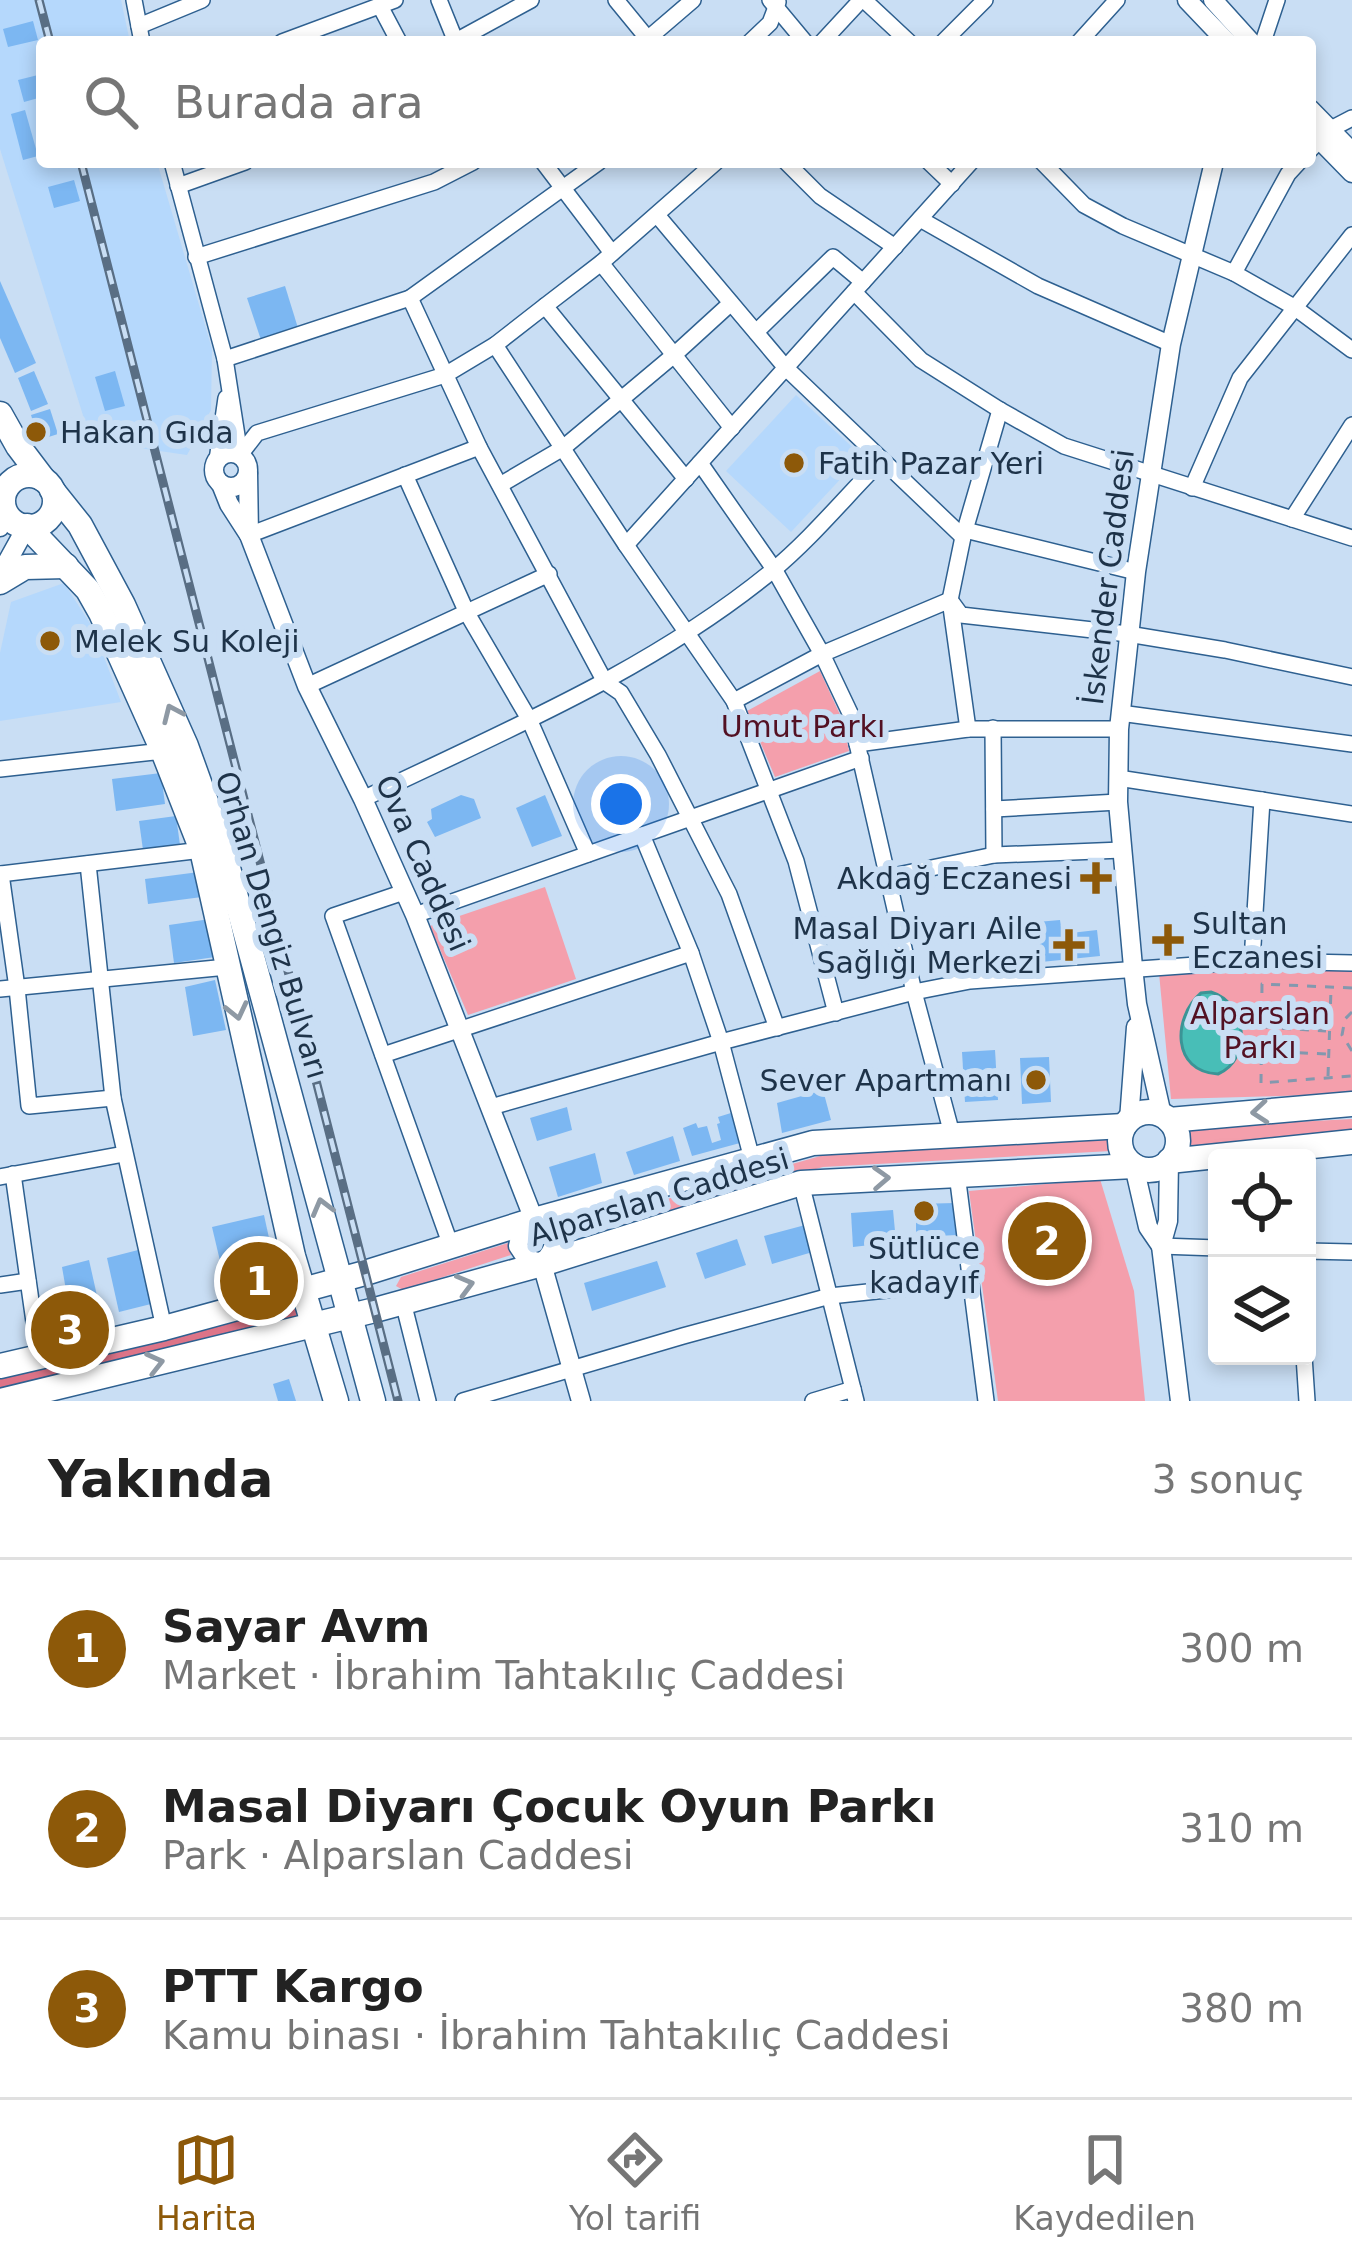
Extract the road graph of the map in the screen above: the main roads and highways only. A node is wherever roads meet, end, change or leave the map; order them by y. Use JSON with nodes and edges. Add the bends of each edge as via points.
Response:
{"nodes":[{"id":1,"x":0,"y":413,"type":"edge"},
{"id":2,"x":48,"y":484,"type":"junction"},
{"id":3,"x":1,"y":508,"type":"edge"},
{"id":4,"x":27,"y":526,"type":"junction"},
{"id":5,"x":66,"y":566,"type":"junction"},
{"id":6,"x":0,"y":578,"type":"edge"},
{"id":7,"x":1352,"y":1104,"type":"edge"},
{"id":8,"x":1165,"y":1118,"type":"junction"},
{"id":9,"x":1126,"y":1123,"type":"junction"},
{"id":10,"x":1352,"y":1142,"type":"edge"},
{"id":11,"x":1169,"y":1162,"type":"junction"},
{"id":12,"x":1134,"y":1166,"type":"junction"},
{"id":13,"x":341,"y":1279,"type":"junction"},
{"id":14,"x":303,"y":1290,"type":"junction"},
{"id":15,"x":352,"y":1315,"type":"junction"},
{"id":16,"x":314,"y":1325,"type":"junction"},
{"id":17,"x":0,"y":1366,"type":"edge"},
{"id":18,"x":0,"y":1401,"type":"edge"},
{"id":19,"x":336,"y":1401,"type":"edge"},
{"id":20,"x":373,"y":1401,"type":"edge"}],
"edges":[{"from":1,"to":2,"type":"main road","name":"Orhan Dengiz Bulvarı"},
{"from":2,"to":3,"type":"main road","name":"Orhan Dengiz Bulvarı","via":[[27,475],[12,480]]},
{"from":2,"to":4,"type":"main road","via":[[50,515]]},
{"from":13,"to":2,"type":"main road","name":"Orhan Dengiz Bulvarı","one_way":true,"via":[[222,846],[186,746],[104,564]]},
{"from":3,"to":4,"type":"main road","name":"Orhan Dengiz Bulvarı"},
{"from":4,"to":5,"type":"main road","name":"Orhan Dengiz Bulvarı"},
{"from":5,"to":6,"type":"main road","via":[[25,567]]},
{"from":5,"to":14,"type":"main road","name":"Orhan Dengiz Bulvarı","one_way":true,"via":[[101,613],[202,850]]},
{"from":7,"to":8,"type":"main road","name":"Alparslan Caddesi","one_way":true},
{"from":8,"to":9,"type":"main road","name":"Alparslan Caddesi","via":[[1145,1113]]},
{"from":8,"to":11,"type":"main road","via":[[1178,1145]]},
{"from":9,"to":12,"type":"main road","via":[[1120,1143]]},
{"from":9,"to":13,"type":"main road","name":"Alparslan Caddesi","via":[[813,1142]]},
{"from":10,"to":11,"type":"main road","name":"Alparslan Caddesi"},
{"from":11,"to":12,"type":"main road","name":"Alparslan Caddesi","via":[[1153,1170]]},
{"from":15,"to":12,"type":"main road","name":"Alparslan Caddesi","one_way":true,"via":[[801,1183]]},
{"from":13,"to":14,"type":"main road","name":"Alparslan Caddesi"},
{"from":13,"to":15,"type":"main road","name":"Orhan Dengiz Bulvarı"},
{"from":14,"to":16,"type":"main road","name":"Orhan Dengiz Bulvarı"},
{"from":14,"to":17,"type":"main road","name":"Alparslan Caddesi"},
{"from":15,"to":16,"type":"main road","name":"Alparslan Caddesi"},
{"from":15,"to":20,"type":"main road","name":"Orhan Dengiz Bulvarı"},
{"from":18,"to":16,"type":"main road","name":"Alparslan Caddesi","one_way":true},
{"from":16,"to":19,"type":"main road","name":"Orhan Dengiz Bulvarı"}]}
